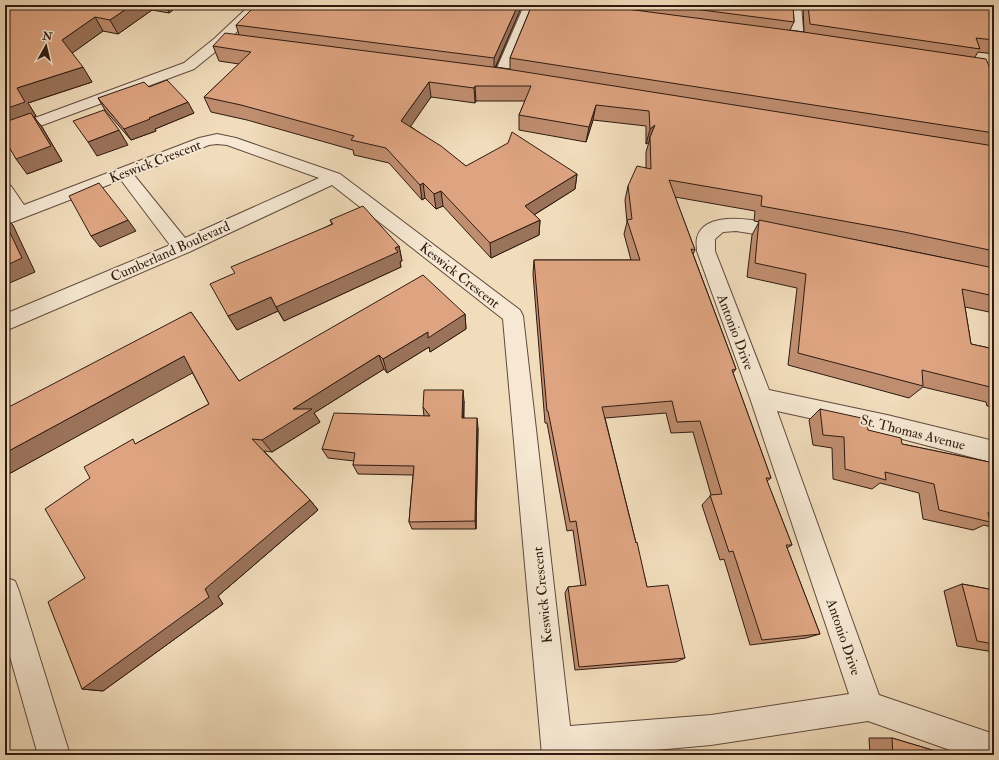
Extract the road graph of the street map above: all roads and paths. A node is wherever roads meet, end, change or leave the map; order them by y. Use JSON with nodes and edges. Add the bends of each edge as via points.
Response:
{"nodes":[{"id":1,"x":257,"y":5,"type":"edge"},
{"id":2,"x":527,"y":5,"type":"edge"},
{"id":3,"x":530,"y":5,"type":"edge"},
{"id":4,"x":795,"y":5,"type":"edge"},
{"id":5,"x":577,"y":12,"type":"edge"},
{"id":6,"x":781,"y":39,"type":"edge"},
{"id":7,"x":220,"y":41,"type":"junction"},
{"id":8,"x":797,"y":41,"type":"junction"},
{"id":9,"x":236,"y":43,"type":"edge"},
{"id":10,"x":812,"y":44,"type":"edge"},
{"id":11,"x":484,"y":75,"type":"edge"},
{"id":12,"x":500,"y":77,"type":"junction"},
{"id":13,"x":516,"y":79,"type":"edge"},
{"id":14,"x":5,"y":134,"type":"edge"},
{"id":15,"x":124,"y":173,"type":"junction"},
{"id":16,"x":334,"y":178,"type":"junction"},
{"id":17,"x":5,"y":190,"type":"edge"},
{"id":18,"x":13,"y":216,"type":"edge"},
{"id":19,"x":804,"y":237,"type":"edge"},
{"id":20,"x":182,"y":247,"type":"junction"},
{"id":21,"x":5,"y":324,"type":"edge"},
{"id":22,"x":761,"y":398,"type":"junction"},
{"id":23,"x":994,"y":452,"type":"edge"},
{"id":24,"x":5,"y":591,"type":"edge"},
{"id":25,"x":868,"y":706,"type":"junction"},
{"id":26,"x":558,"y":749,"type":"edge"},
{"id":27,"x":994,"y":750,"type":"edge"},
{"id":28,"x":54,"y":755,"type":"edge"}],
"edges":[{"from":1,"to":7,"type":"street"},
{"from":2,"to":3,"type":"street"},
{"from":3,"to":5,"type":"street"},
{"from":3,"to":12,"type":"street"},
{"from":4,"to":8,"type":"street"},
{"from":6,"to":8,"type":"street"},
{"from":7,"to":9,"type":"street"},
{"from":7,"to":14,"type":"street","via":[[189,66]]},
{"from":8,"to":10,"type":"street"},
{"from":11,"to":12,"type":"street"},
{"from":12,"to":13,"type":"street"},
{"from":15,"to":16,"type":"street","name":"Keswick Crescent","via":[[192,146],[217,139],[230,141]]},
{"from":15,"to":18,"type":"street","name":"Keswick Crescent"},
{"from":15,"to":20,"type":"street"},
{"from":16,"to":20,"type":"street","name":"Cumberland Boulevard"},
{"from":16,"to":26,"type":"street","name":"Keswick Crescent","via":[[513,316]]},
{"from":17,"to":18,"type":"street"},
{"from":19,"to":22,"type":"street","name":"Antonio Drive","via":[[737,226],[719,226],[706,238],[706,251]]},
{"from":20,"to":21,"type":"street","name":"Cumberland Boulevard"},
{"from":22,"to":23,"type":"street","name":"St. Thomas Avenue","via":[[887,425]]},
{"from":22,"to":25,"type":"street","name":"Antonio Drive"},
{"from":24,"to":28,"type":"street"},
{"from":25,"to":26,"type":"street","via":[[711,730]]},
{"from":25,"to":27,"type":"street"}]}
